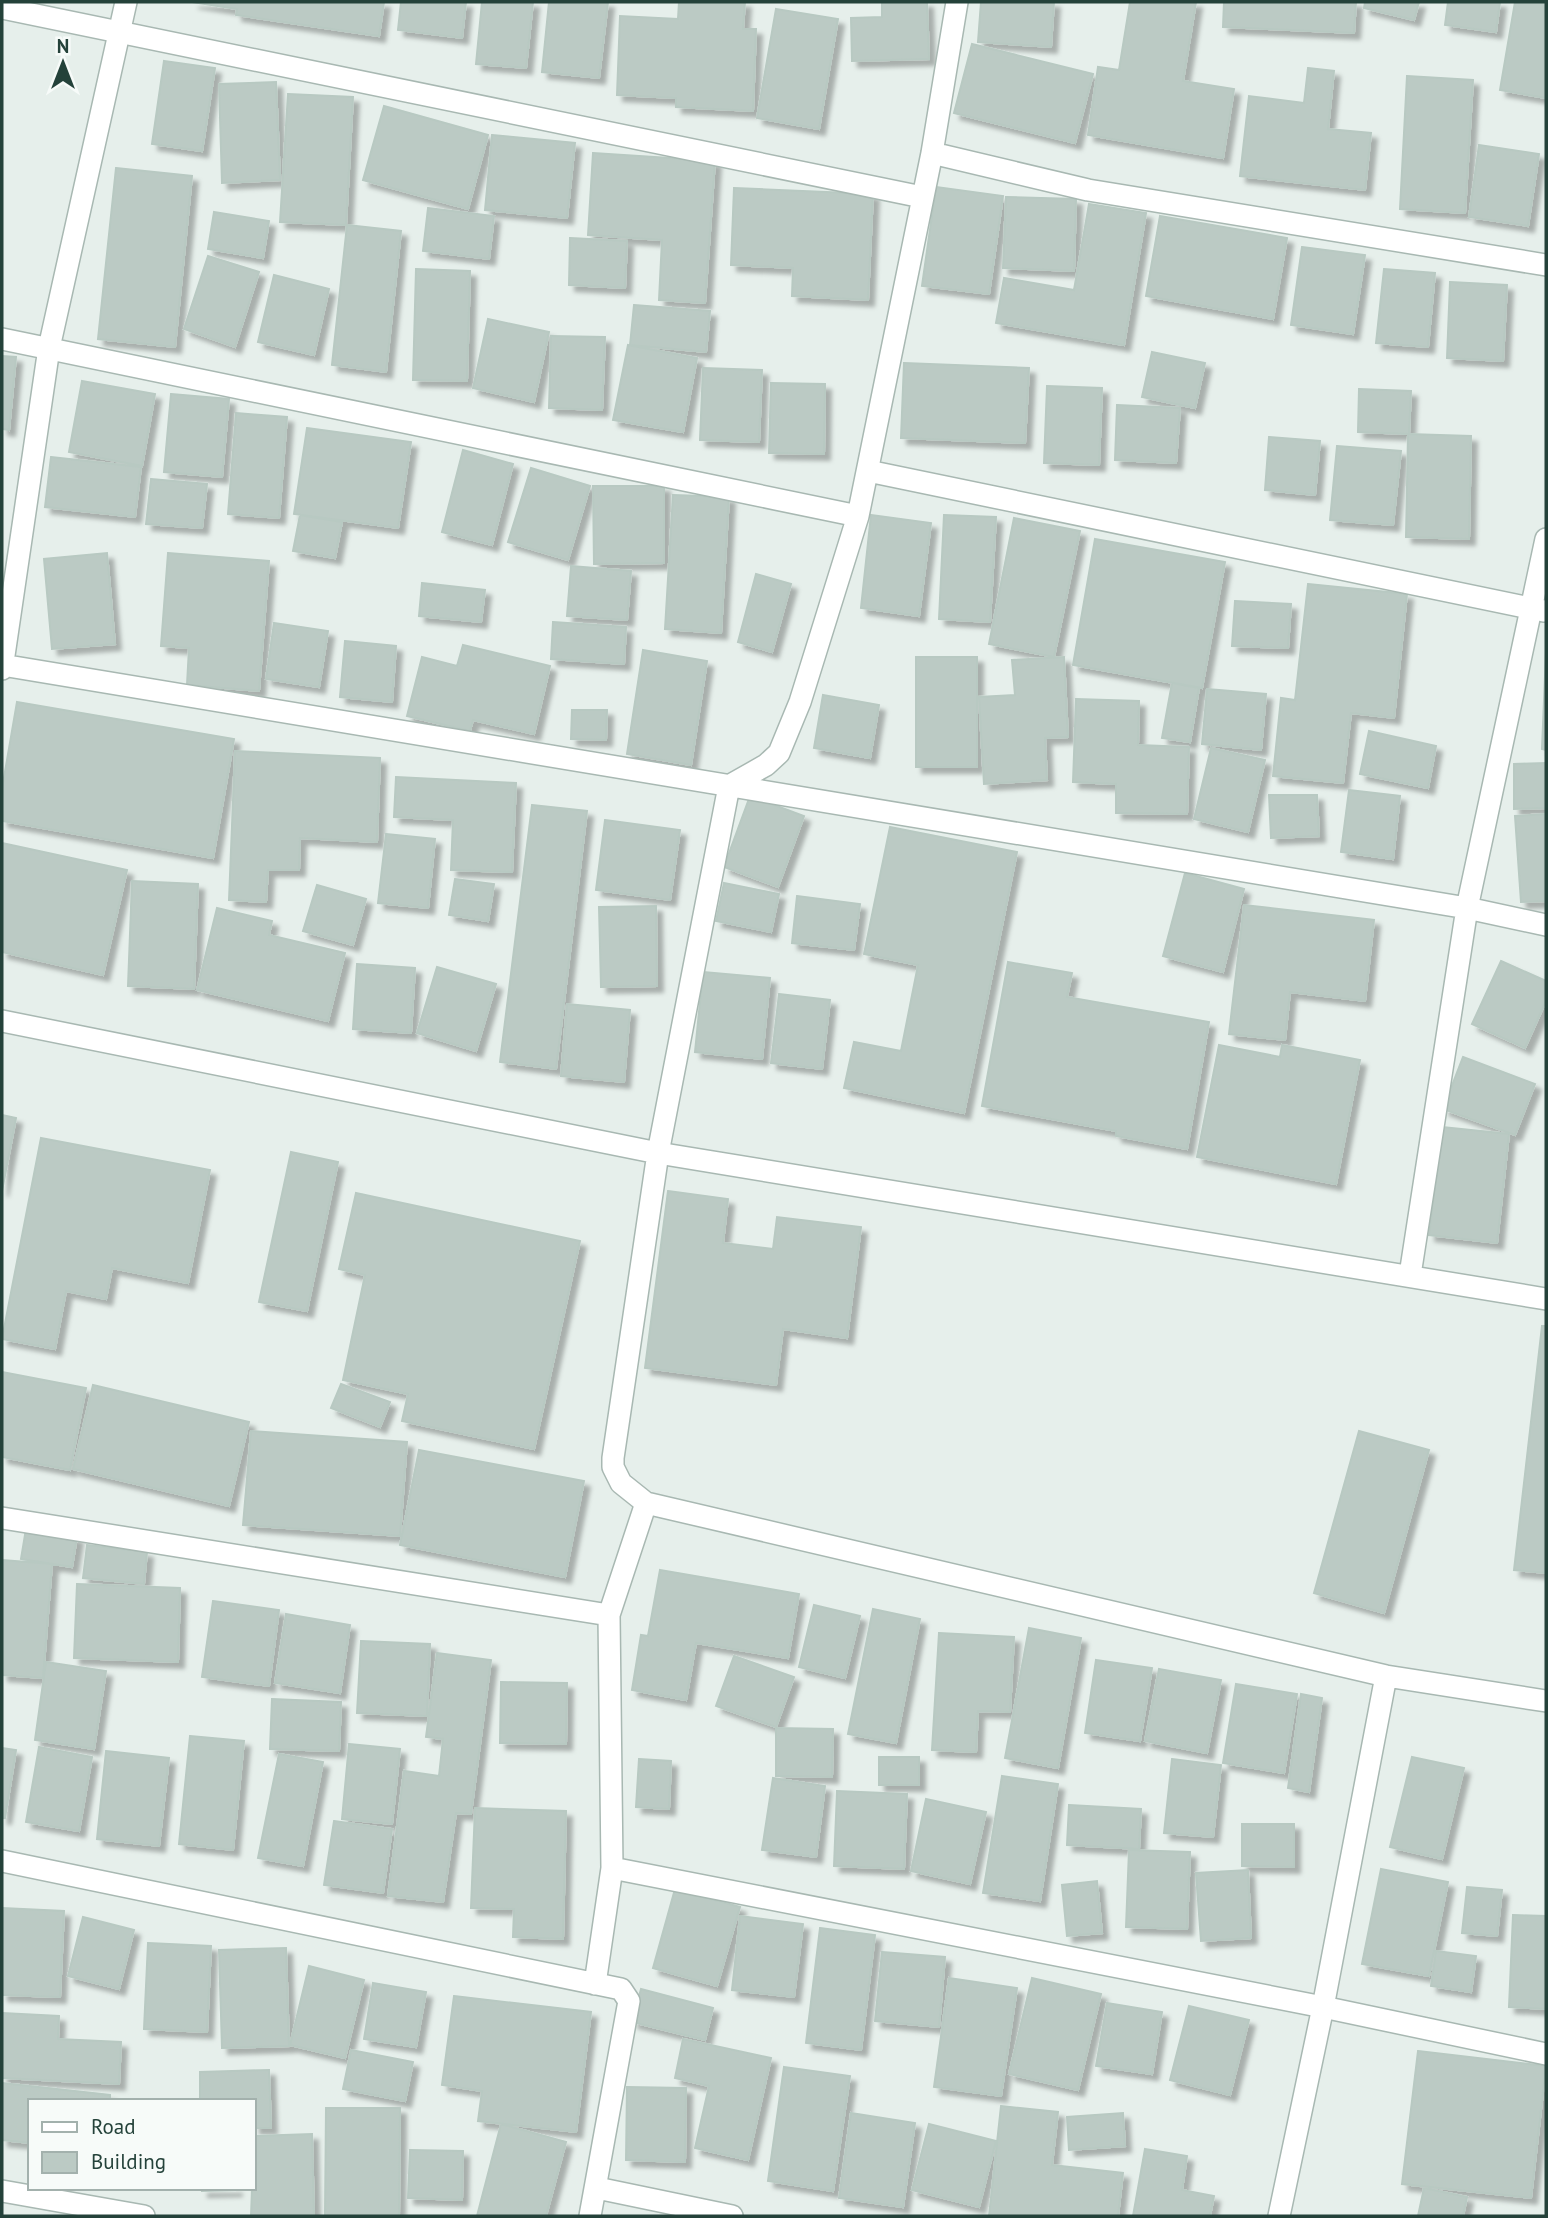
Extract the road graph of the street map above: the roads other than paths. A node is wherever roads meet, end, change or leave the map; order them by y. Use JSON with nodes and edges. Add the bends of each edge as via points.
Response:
{"nodes":[{"id":1,"x":126,"y":2,"type":"edge"},
{"id":2,"x":957,"y":2,"type":"edge"},
{"id":3,"x":2,"y":8,"type":"edge"},
{"id":4,"x":119,"y":34,"type":"junction"},
{"id":5,"x":932,"y":153,"type":"junction"},
{"id":6,"x":922,"y":197,"type":"junction"},
{"id":7,"x":1546,"y":265,"type":"edge"},
{"id":8,"x":2,"y":339,"type":"edge"},
{"id":9,"x":49,"y":348,"type":"junction"},
{"id":10,"x":867,"y":471,"type":"junction"},
{"id":11,"x":858,"y":516,"type":"junction"},
{"id":12,"x":1546,"y":540,"type":"edge"},
{"id":13,"x":1539,"y":610,"type":"edge"},
{"id":14,"x":2,"y":666,"type":"edge"},
{"id":15,"x":729,"y":786,"type":"junction"},
{"id":16,"x":1467,"y":908,"type":"junction"},
{"id":17,"x":1546,"y":925,"type":"edge"},
{"id":18,"x":2,"y":1021,"type":"edge"},
{"id":19,"x":658,"y":1153,"type":"junction"},
{"id":20,"x":1410,"y":1275,"type":"junction"},
{"id":21,"x":1546,"y":1299,"type":"edge"},
{"id":22,"x":646,"y":1503,"type":"junction"},
{"id":23,"x":2,"y":1518,"type":"edge"},
{"id":24,"x":609,"y":1615,"type":"junction"},
{"id":25,"x":1387,"y":1676,"type":"junction"},
{"id":26,"x":1546,"y":1701,"type":"edge"},
{"id":27,"x":2,"y":1861,"type":"edge"},
{"id":28,"x":612,"y":1868,"type":"junction"},
{"id":29,"x":595,"y":1984,"type":"junction"},
{"id":30,"x":1323,"y":2007,"type":"junction"},
{"id":31,"x":1546,"y":2054,"type":"edge"},
{"id":32,"x":597,"y":2188,"type":"junction"},
{"id":33,"x":2,"y":2191,"type":"edge"},
{"id":34,"x":144,"y":2216,"type":"edge"},
{"id":35,"x":590,"y":2216,"type":"edge"},
{"id":36,"x":732,"y":2216,"type":"edge"},
{"id":37,"x":1279,"y":2216,"type":"edge"}],
"edges":[{"from":1,"to":4,"type":"street"},
{"from":2,"to":5,"type":"street"},
{"from":3,"to":4,"type":"street"},
{"from":4,"to":6,"type":"street"},
{"from":4,"to":9,"type":"street"},
{"from":5,"to":6,"type":"street"},
{"from":5,"to":7,"type":"street","via":[[1088,190]]},
{"from":6,"to":10,"type":"street"},
{"from":8,"to":9,"type":"street"},
{"from":9,"to":11,"type":"street"},
{"from":9,"to":14,"type":"street"},
{"from":10,"to":11,"type":"street"},
{"from":10,"to":13,"type":"street"},
{"from":11,"to":15,"type":"street","via":[[800,702],[779,753]]},
{"from":12,"to":13,"type":"street"},
{"from":13,"to":16,"type":"street"},
{"from":14,"to":15,"type":"street"},
{"from":15,"to":16,"type":"street"},
{"from":15,"to":19,"type":"street"},
{"from":16,"to":17,"type":"street"},
{"from":16,"to":20,"type":"street"},
{"from":18,"to":19,"type":"street"},
{"from":19,"to":20,"type":"street"},
{"from":19,"to":22,"type":"street","via":[[613,1458],[621,1483]]},
{"from":20,"to":21,"type":"street"},
{"from":22,"to":24,"type":"street"},
{"from":22,"to":25,"type":"street"},
{"from":23,"to":24,"type":"street"},
{"from":24,"to":28,"type":"street"},
{"from":25,"to":26,"type":"street"},
{"from":25,"to":30,"type":"street"},
{"from":27,"to":29,"type":"street"},
{"from":28,"to":29,"type":"street"},
{"from":28,"to":30,"type":"street"},
{"from":29,"to":32,"type":"street","via":[[621,1989],[629,2001]]},
{"from":30,"to":31,"type":"street"},
{"from":30,"to":37,"type":"street"},
{"from":32,"to":35,"type":"street"},
{"from":32,"to":36,"type":"street"},
{"from":33,"to":34,"type":"street"}]}
